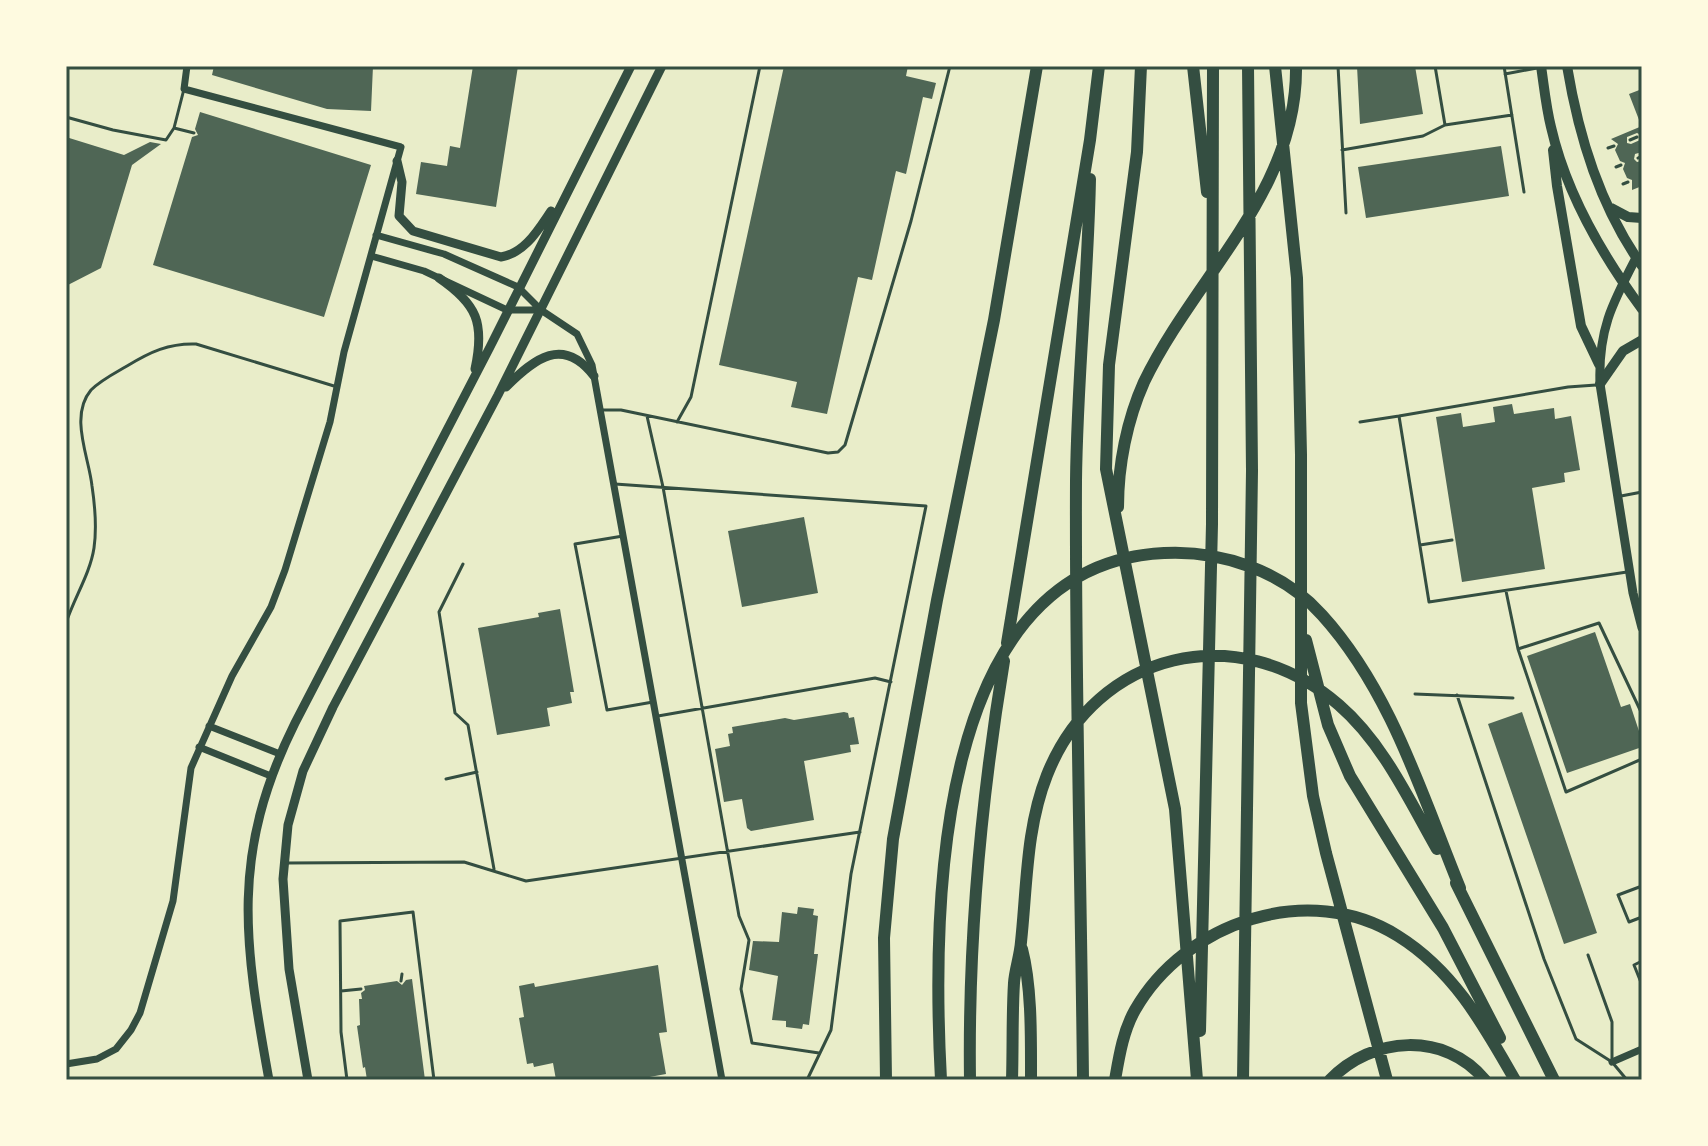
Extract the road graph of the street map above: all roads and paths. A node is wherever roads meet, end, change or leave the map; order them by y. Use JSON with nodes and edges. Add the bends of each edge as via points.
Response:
{"nodes":[{"id":1,"x":187,"y":66,"type":"edge"},
{"id":2,"x":631,"y":66,"type":"edge"},
{"id":3,"x":662,"y":66,"type":"edge"},
{"id":4,"x":760,"y":66,"type":"edge"},
{"id":5,"x":950,"y":66,"type":"edge"},
{"id":6,"x":1037,"y":66,"type":"edge"},
{"id":7,"x":1099,"y":66,"type":"edge"},
{"id":8,"x":1141,"y":66,"type":"edge"},
{"id":9,"x":1193,"y":66,"type":"edge"},
{"id":10,"x":1213,"y":66,"type":"edge"},
{"id":11,"x":1248,"y":66,"type":"edge"},
{"id":12,"x":1275,"y":66,"type":"edge"},
{"id":13,"x":1296,"y":66,"type":"edge"},
{"id":14,"x":1338,"y":66,"type":"edge"},
{"id":15,"x":1435,"y":66,"type":"edge"},
{"id":16,"x":1504,"y":66,"type":"edge"},
{"id":17,"x":1541,"y":66,"type":"edge"},
{"id":18,"x":1567,"y":66,"type":"edge"},
{"id":19,"x":1505,"y":74,"type":"junction"},
{"id":20,"x":184,"y":89,"type":"junction"},
{"id":21,"x":1512,"y":115,"type":"junction"},
{"id":22,"x":66,"y":117,"type":"edge"},
{"id":23,"x":1445,"y":125,"type":"junction"},
{"id":24,"x":174,"y":128,"type":"junction"},
{"id":25,"x":1551,"y":128,"type":"junction"},
{"id":26,"x":194,"y":133,"type":"dead end"},
{"id":27,"x":1637,"y":137,"type":"dead end"},
{"id":28,"x":1090,"y":140,"type":"junction"},
{"id":29,"x":1630,"y":140,"type":"dead end"},
{"id":30,"x":1342,"y":150,"type":"junction"},
{"id":31,"x":397,"y":161,"type":"junction"},
{"id":32,"x":571,"y":182,"type":"junction"},
{"id":33,"x":1628,"y":182,"type":"dead end"},
{"id":34,"x":1623,"y":184,"type":"dead end"},
{"id":35,"x":1524,"y":192,"type":"dead end"},
{"id":36,"x":1608,"y":205,"type":"junction"},
{"id":37,"x":1346,"y":213,"type":"dead end"},
{"id":38,"x":1642,"y":218,"type":"edge"},
{"id":39,"x":376,"y":235,"type":"junction"},
{"id":40,"x":1214,"y":247,"type":"junction"},
{"id":41,"x":371,"y":256,"type":"junction"},
{"id":42,"x":1640,"y":258,"type":"edge"},
{"id":43,"x":439,"y":278,"type":"junction"},
{"id":44,"x":1623,"y":283,"type":"junction"},
{"id":45,"x":518,"y":287,"type":"junction"},
{"id":46,"x":1642,"y":309,"type":"edge"},
{"id":47,"x":507,"y":310,"type":"junction"},
{"id":48,"x":541,"y":310,"type":"junction"},
{"id":49,"x":1642,"y":340,"type":"edge"},
{"id":50,"x":1599,"y":364,"type":"junction"},
{"id":51,"x":594,"y":376,"type":"junction"},
{"id":52,"x":473,"y":380,"type":"junction"},
{"id":53,"x":1600,"y":384,"type":"junction"},
{"id":54,"x":339,"y":387,"type":"junction"},
{"id":55,"x":498,"y":395,"type":"junction"},
{"id":56,"x":600,"y":410,"type":"junction"},
{"id":57,"x":647,"y":416,"type":"junction"},
{"id":58,"x":1399,"y":416,"type":"junction"},
{"id":59,"x":677,"y":422,"type":"junction"},
{"id":60,"x":1360,"y":422,"type":"dead end"},
{"id":61,"x":614,"y":484,"type":"junction"},
{"id":62,"x":663,"y":487,"type":"junction"},
{"id":63,"x":1642,"y":492,"type":"edge"},
{"id":64,"x":1618,"y":497,"type":"junction"},
{"id":65,"x":1118,"y":534,"type":"junction"},
{"id":66,"x":623,"y":536,"type":"junction"},
{"id":67,"x":1452,"y":540,"type":"dead end"},
{"id":68,"x":1420,"y":545,"type":"junction"},
{"id":69,"x":463,"y":564,"type":"dead end"},
{"id":70,"x":1630,"y":572,"type":"junction"},
{"id":71,"x":1637,"y":585,"type":"edge"},
{"id":72,"x":1506,"y":591,"type":"junction"},
{"id":73,"x":66,"y":623,"type":"edge"},
{"id":74,"x":1303,"y":625,"type":"junction"},
{"id":75,"x":1642,"y":628,"type":"edge"},
{"id":76,"x":1518,"y":649,"type":"junction"},
{"id":77,"x":891,"y":682,"type":"junction"},
{"id":78,"x":1415,"y":694,"type":"dead end"},
{"id":79,"x":1457,"y":695,"type":"junction"},
{"id":80,"x":1513,"y":698,"type":"dead end"},
{"id":81,"x":653,"y":702,"type":"junction"},
{"id":82,"x":702,"y":709,"type":"junction"},
{"id":83,"x":1642,"y":714,"type":"edge"},
{"id":84,"x":656,"y":717,"type":"junction"},
{"id":85,"x":209,"y":726,"type":"junction"},
{"id":86,"x":199,"y":747,"type":"junction"},
{"id":87,"x":280,"y":754,"type":"junction"},
{"id":88,"x":1642,"y":759,"type":"edge"},
{"id":89,"x":477,"y":772,"type":"junction"},
{"id":90,"x":271,"y":776,"type":"junction"},
{"id":91,"x":446,"y":779,"type":"dead end"},
{"id":92,"x":860,"y":832,"type":"junction"},
{"id":93,"x":727,"y":850,"type":"junction"},
{"id":94,"x":682,"y":857,"type":"junction"},
{"id":95,"x":283,"y":863,"type":"junction"},
{"id":96,"x":494,"y":869,"type":"junction"},
{"id":97,"x":1642,"y":886,"type":"edge"},
{"id":98,"x":1460,"y":888,"type":"junction"},
{"id":99,"x":1642,"y":917,"type":"edge"},
{"id":100,"x":1021,"y":946,"type":"junction"},
{"id":101,"x":1588,"y":955,"type":"dead end"},
{"id":102,"x":1642,"y":961,"type":"edge"},
{"id":103,"x":402,"y":974,"type":"dead end"},
{"id":104,"x":401,"y":981,"type":"dead end"},
{"id":105,"x":1642,"y":985,"type":"edge"},
{"id":106,"x":361,"y":989,"type":"dead end"},
{"id":107,"x":341,"y":991,"type":"junction"},
{"id":108,"x":1642,"y":1049,"type":"edge"},
{"id":109,"x":820,"y":1053,"type":"junction"},
{"id":110,"x":1612,"y":1062,"type":"junction"},
{"id":111,"x":66,"y":1064,"type":"edge"},
{"id":112,"x":269,"y":1080,"type":"edge"},
{"id":113,"x":308,"y":1080,"type":"edge"},
{"id":114,"x":347,"y":1080,"type":"edge"},
{"id":115,"x":434,"y":1080,"type":"edge"},
{"id":116,"x":722,"y":1080,"type":"edge"},
{"id":117,"x":807,"y":1080,"type":"edge"},
{"id":118,"x":886,"y":1080,"type":"edge"},
{"id":119,"x":941,"y":1080,"type":"edge"},
{"id":120,"x":970,"y":1080,"type":"edge"},
{"id":121,"x":1012,"y":1080,"type":"edge"},
{"id":122,"x":1031,"y":1080,"type":"edge"},
{"id":123,"x":1083,"y":1080,"type":"edge"},
{"id":124,"x":1115,"y":1080,"type":"edge"},
{"id":125,"x":1198,"y":1080,"type":"edge"},
{"id":126,"x":1243,"y":1080,"type":"edge"},
{"id":127,"x":1330,"y":1080,"type":"edge"},
{"id":128,"x":1387,"y":1080,"type":"edge"},
{"id":129,"x":1485,"y":1080,"type":"edge"},
{"id":130,"x":1517,"y":1080,"type":"edge"},
{"id":131,"x":1554,"y":1080,"type":"edge"},
{"id":132,"x":1627,"y":1080,"type":"edge"}],
"edges":[{"from":1,"to":20,"type":"street"},
{"from":2,"to":32,"type":"main road"},
{"from":3,"to":48,"type":"main road"},
{"from":4,"to":59,"type":"lane","via":[[691,397]]},
{"from":5,"to":59,"type":"lane","via":[[845,445],[828,453]]},
{"from":6,"to":118,"type":"highway","via":[[994,320],[893,839],[884,938]]},
{"from":7,"to":28,"type":"highway"},
{"from":8,"to":65,"type":"highway","via":[[1137,152],[1107,399],[1106,469]]},
{"from":9,"to":40,"type":"highway"},
{"from":10,"to":40,"type":"highway"},
{"from":11,"to":126,"type":"highway","via":[[1252,471]]},
{"from":12,"to":74,"type":"highway","via":[[1297,278]]},
{"from":13,"to":65,"type":"highway","via":[[1288,131],[1267,186],[1143,386],[1126,435]]},
{"from":14,"to":30,"type":"lane"},
{"from":15,"to":23,"type":"lane"},
{"from":16,"to":19,"type":"lane"},
{"from":17,"to":19,"type":"lane"},
{"from":17,"to":25,"type":"main road"},
{"from":18,"to":36,"type":"main road","via":[[1581,134]]},
{"from":19,"to":21,"type":"lane"},
{"from":20,"to":24,"type":"lane"},
{"from":20,"to":31,"type":"street","via":[[401,147]]},
{"from":21,"to":23,"type":"lane"},
{"from":21,"to":35,"type":"lane"},
{"from":22,"to":24,"type":"lane","via":[[166,140]]},
{"from":23,"to":30,"type":"lane","via":[[1423,136]]},
{"from":24,"to":26,"type":"lane"},
{"from":25,"to":44,"type":"main road","via":[[1577,201]]},
{"from":25,"to":50,"type":"main road","via":[[1581,326]]},
{"from":27,"to":29,"type":"lane"},
{"from":28,"to":120,"type":"highway","via":[[991,739],[973,929]]},
{"from":28,"to":123,"type":"highway","via":[[1076,480]]},
{"from":30,"to":37,"type":"lane"},
{"from":31,"to":32,"type":"main road","via":[[402,182],[399,216],[405,225],[501,257],[522,249]]},
{"from":31,"to":39,"type":"street"},
{"from":32,"to":45,"type":"main road"},
{"from":33,"to":34,"type":"lane"},
{"from":36,"to":38,"type":"main road","via":[[1628,217]]},
{"from":36,"to":42,"type":"main road"},
{"from":39,"to":41,"type":"street"},
{"from":39,"to":45,"type":"street","via":[[444,254]]},
{"from":40,"to":125,"type":"highway"},
{"from":41,"to":43,"type":"street"},
{"from":41,"to":54,"type":"street"},
{"from":42,"to":44,"type":"main road"},
{"from":43,"to":47,"type":"street"},
{"from":43,"to":52,"type":"main road","via":[[461,293],[476,316],[480,343]]},
{"from":44,"to":46,"type":"main road"},
{"from":44,"to":50,"type":"main road","via":[[1602,332]]},
{"from":45,"to":47,"type":"main road"},
{"from":45,"to":48,"type":"street"},
{"from":47,"to":48,"type":"street"},
{"from":47,"to":52,"type":"main road"},
{"from":48,"to":51,"type":"street","via":[[577,334]]},
{"from":48,"to":55,"type":"main road"},
{"from":49,"to":53,"type":"main road","via":[[1623,351]]},
{"from":50,"to":53,"type":"main road"},
{"from":51,"to":55,"type":"main road","via":[[569,356],[547,355]]},
{"from":51,"to":56,"type":"street"},
{"from":52,"to":87,"type":"main road"},
{"from":53,"to":58,"type":"lane"},
{"from":53,"to":64,"type":"main road"},
{"from":54,"to":73,"type":"lane","via":[[181,343],[149,352],[102,381],[90,392],[80,416],[92,483],[94,549]]},
{"from":54,"to":85,"type":"street","via":[[276,595]]},
{"from":55,"to":95,"type":"main road","via":[[316,742],[293,800]]},
{"from":56,"to":57,"type":"lane"},
{"from":56,"to":61,"type":"street"},
{"from":57,"to":59,"type":"lane"},
{"from":57,"to":62,"type":"lane"},
{"from":58,"to":60,"type":"lane"},
{"from":58,"to":68,"type":"lane"},
{"from":61,"to":62,"type":"lane"},
{"from":61,"to":66,"type":"street"},
{"from":62,"to":77,"type":"lane","via":[[926,506]]},
{"from":62,"to":82,"type":"lane"},
{"from":63,"to":64,"type":"lane"},
{"from":64,"to":70,"type":"main road"},
{"from":65,"to":125,"type":"highway","via":[[1175,809]]},
{"from":66,"to":81,"type":"street"},
{"from":66,"to":81,"type":"lane","via":[[575,544],[607,710]]},
{"from":67,"to":68,"type":"lane"},
{"from":68,"to":72,"type":"lane","via":[[1429,602]]},
{"from":69,"to":89,"type":"lane","via":[[439,612],[455,713],[468,725]]},
{"from":70,"to":71,"type":"main road"},
{"from":70,"to":72,"type":"lane"},
{"from":71,"to":75,"type":"main road"},
{"from":72,"to":76,"type":"lane"},
{"from":74,"to":128,"type":"highway","via":[[1301,703],[1313,796]]},
{"from":74,"to":130,"type":"highway","via":[[1328,725],[1350,776],[1473,982]]},
{"from":76,"to":83,"type":"lane","via":[[1599,623]]},
{"from":76,"to":88,"type":"lane","via":[[1566,792]]},
{"from":77,"to":82,"type":"lane","via":[[875,678]]},
{"from":77,"to":92,"type":"lane"},
{"from":78,"to":79,"type":"lane"},
{"from":79,"to":80,"type":"lane"},
{"from":79,"to":110,"type":"lane","via":[[1544,959],[1576,1039]]},
{"from":81,"to":84,"type":"street"},
{"from":82,"to":84,"type":"lane"},
{"from":82,"to":93,"type":"lane"},
{"from":84,"to":94,"type":"street"},
{"from":85,"to":86,"type":"street"},
{"from":85,"to":87,"type":"street"},
{"from":86,"to":90,"type":"street"},
{"from":86,"to":111,"type":"street","via":[[188,780],[173,901],[137,1020],[124,1041],[106,1055]]},
{"from":87,"to":90,"type":"main road"},
{"from":89,"to":91,"type":"lane"},
{"from":89,"to":96,"type":"lane"},
{"from":90,"to":112,"type":"main road","via":[[251,851],[246,898]]},
{"from":92,"to":93,"type":"lane"},
{"from":92,"to":109,"type":"lane","via":[[831,1030]]},
{"from":93,"to":94,"type":"lane"},
{"from":93,"to":109,"type":"lane","via":[[739,916],[749,940],[741,989],[752,1043]]},
{"from":94,"to":96,"type":"lane","via":[[530,881]]},
{"from":94,"to":116,"type":"street"},
{"from":95,"to":96,"type":"lane","via":[[452,861]]},
{"from":95,"to":113,"type":"main road","via":[[285,938]]},
{"from":97,"to":99,"type":"lane","via":[[1618,895],[1629,922]]},
{"from":98,"to":100,"type":"highway","via":[[1397,780],[1349,714],[1288,672],[1218,654],[1173,660],[1129,676],[1079,718],[1057,753],[1038,802]]},
{"from":98,"to":119,"type":"highway","via":[[1378,695],[1338,634],[1313,607],[1252,567],[1203,554],[1162,553],[1117,561],[1050,597],[1011,639],[985,688],[965,749],[948,831],[939,914]]},
{"from":98,"to":131,"type":"highway"},
{"from":100,"to":121,"type":"highway","via":[[1014,985]]},
{"from":100,"to":122,"type":"highway"},
{"from":101,"to":110,"type":"lane","via":[[1612,1022]]},
{"from":102,"to":105,"type":"lane","via":[[1634,965]]},
{"from":103,"to":104,"type":"lane"},
{"from":106,"to":107,"type":"lane"},
{"from":107,"to":114,"type":"lane"},
{"from":107,"to":115,"type":"lane","via":[[340,921],[413,912]]},
{"from":108,"to":110,"type":"street"},
{"from":109,"to":117,"type":"lane"},
{"from":110,"to":132,"type":"lane"},
{"from":124,"to":130,"type":"highway","via":[[1132,1017],[1155,981],[1183,954],[1254,918],[1302,911],[1354,915],[1397,935],[1433,962],[1477,1014]]},
{"from":127,"to":129,"type":"highway","via":[[1365,1053],[1403,1044],[1455,1054]]}]}
